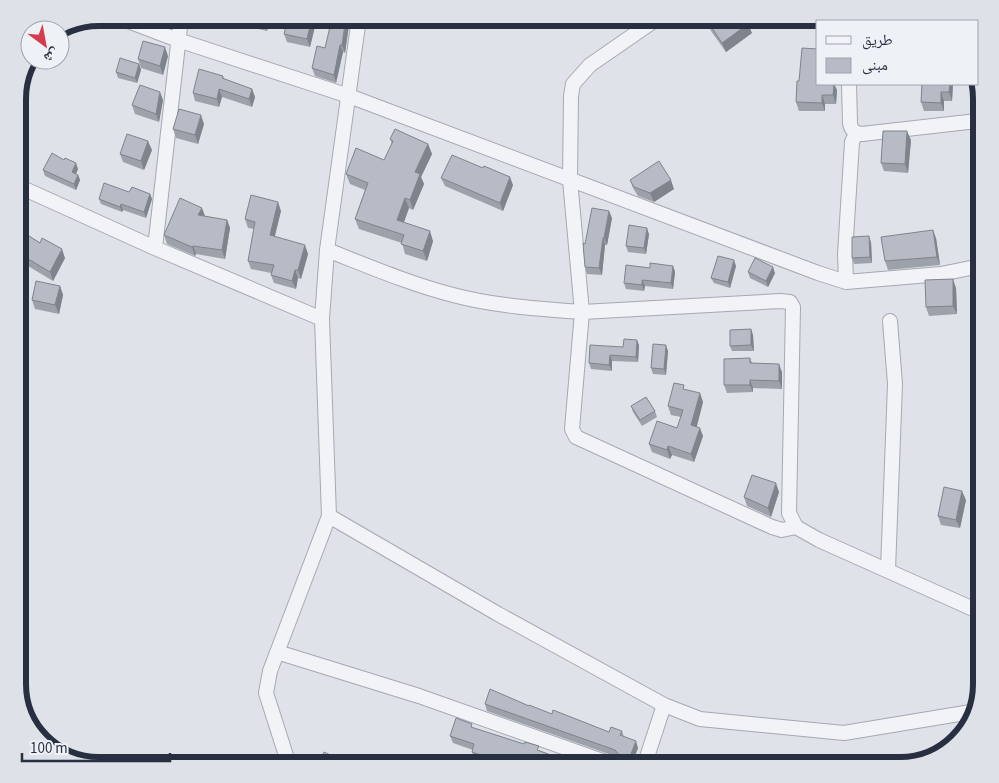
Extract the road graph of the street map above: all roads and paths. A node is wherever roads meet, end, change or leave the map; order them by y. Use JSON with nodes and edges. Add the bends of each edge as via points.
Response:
{"nodes":[{"id":1,"x":141,"y":26,"type":"edge"},
{"id":2,"x":180,"y":26,"type":"edge"},
{"id":3,"x":358,"y":26,"type":"edge"},
{"id":4,"x":646,"y":26,"type":"edge"},
{"id":5,"x":178,"y":40,"type":"junction"},
{"id":6,"x":849,"y":85,"type":"edge"},
{"id":7,"x":349,"y":96,"type":"junction"},
{"id":8,"x":973,"y":122,"type":"edge"},
{"id":9,"x":856,"y":133,"type":"junction"},
{"id":10,"x":570,"y":180,"type":"junction"},
{"id":11,"x":26,"y":190,"type":"edge"},
{"id":12,"x":155,"y":248,"type":"junction"},
{"id":13,"x":327,"y":250,"type":"junction"},
{"id":14,"x":973,"y":267,"type":"edge"},
{"id":15,"x":846,"y":282,"type":"junction"},
{"id":16,"x":582,"y":312,"type":"junction"},
{"id":17,"x":322,"y":319,"type":"junction"},
{"id":18,"x":890,"y":321,"type":"dead end"},
{"id":19,"x":329,"y":516,"type":"junction"},
{"id":20,"x":796,"y":527,"type":"junction"},
{"id":21,"x":888,"y":570,"type":"junction"},
{"id":22,"x":973,"y":609,"type":"edge"},
{"id":23,"x":277,"y":652,"type":"junction"},
{"id":24,"x":664,"y":705,"type":"junction"},
{"id":25,"x":966,"y":713,"type":"edge"},
{"id":26,"x":286,"y":757,"type":"edge"},
{"id":27,"x":589,"y":757,"type":"edge"},
{"id":28,"x":647,"y":757,"type":"edge"}],
"edges":[{"from":1,"to":5,"type":"street"},
{"from":2,"to":5,"type":"street"},
{"from":3,"to":7,"type":"street"},
{"from":4,"to":10,"type":"street","via":[[590,64],[573,84]]},
{"from":5,"to":7,"type":"street"},
{"from":5,"to":12,"type":"street"},
{"from":6,"to":9,"type":"street","via":[[850,123]]},
{"from":7,"to":10,"type":"street"},
{"from":7,"to":13,"type":"street"},
{"from":8,"to":9,"type":"street"},
{"from":9,"to":15,"type":"street","via":[[852,142]]},
{"from":10,"to":15,"type":"street"},
{"from":10,"to":16,"type":"street"},
{"from":11,"to":12,"type":"street"},
{"from":12,"to":17,"type":"street"},
{"from":13,"to":16,"type":"street","via":[[454,295],[515,306]]},
{"from":13,"to":17,"type":"street"},
{"from":14,"to":15,"type":"street","via":[[941,274]]},
{"from":16,"to":20,"type":"street","via":[[572,428],[576,437],[772,527],[782,530]]},
{"from":16,"to":20,"type":"street","via":[[780,301],[792,304],[789,513]]},
{"from":17,"to":19,"type":"street"},
{"from":18,"to":21,"type":"street","via":[[894,384]]},
{"from":19,"to":23,"type":"street"},
{"from":19,"to":24,"type":"street"},
{"from":20,"to":21,"type":"street"},
{"from":21,"to":22,"type":"street"},
{"from":23,"to":26,"type":"street","via":[[266,693]]},
{"from":23,"to":27,"type":"street","via":[[419,696]]},
{"from":24,"to":25,"type":"street","via":[[703,720],[835,734]]},
{"from":24,"to":28,"type":"street"}]}
